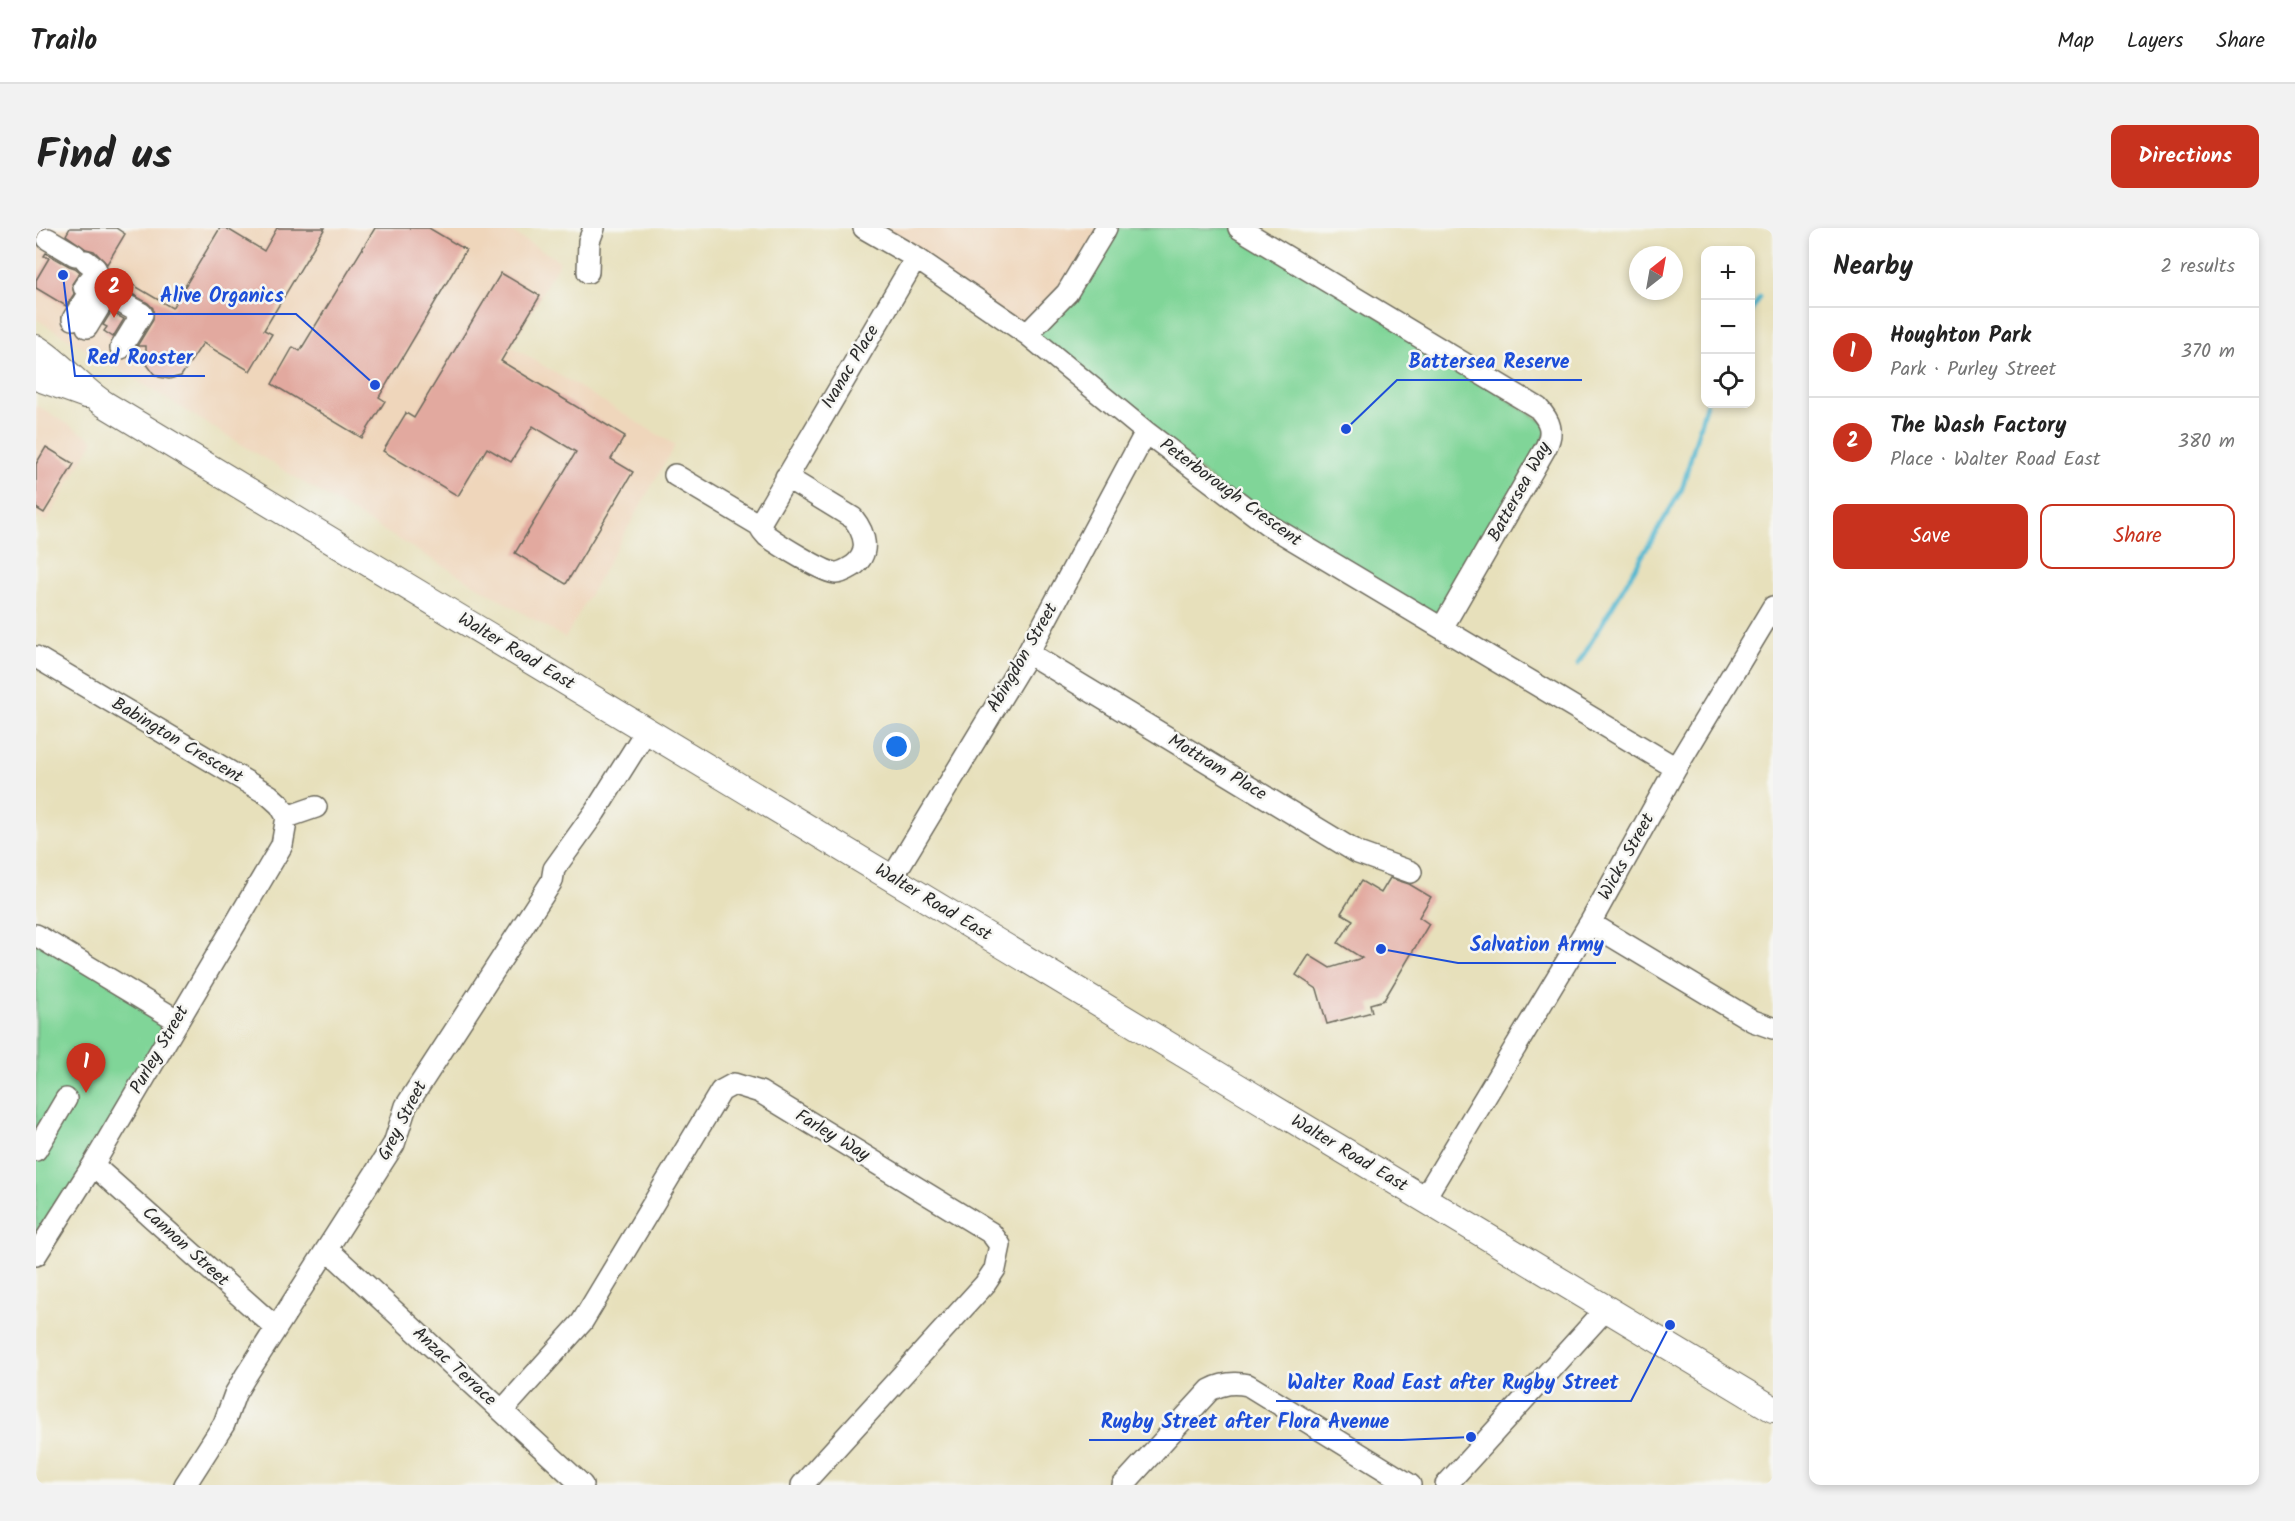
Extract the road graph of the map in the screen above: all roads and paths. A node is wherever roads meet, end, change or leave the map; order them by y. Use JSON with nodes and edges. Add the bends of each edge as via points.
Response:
{"nodes":[{"id":1,"x":594,"y":228,"type":"edge"},
{"id":2,"x":864,"y":228,"type":"edge"},
{"id":3,"x":1106,"y":228,"type":"edge"},
{"id":4,"x":1239,"y":228,"type":"edge"},
{"id":5,"x":48,"y":238,"type":"dead end"},
{"id":6,"x":916,"y":258,"type":"junction"},
{"id":7,"x":588,"y":272,"type":"dead end"},
{"id":8,"x":96,"y":314,"type":"dead end"},
{"id":9,"x":1027,"y":334,"type":"junction"},
{"id":10,"x":36,"y":348,"type":"edge"},
{"id":11,"x":36,"y":377,"type":"edge"},
{"id":12,"x":92,"y":397,"type":"junction"},
{"id":13,"x":1146,"y":432,"type":"junction"},
{"id":14,"x":675,"y":475,"type":"dead end"},
{"id":15,"x":786,"y":477,"type":"junction"},
{"id":16,"x":759,"y":525,"type":"junction"},
{"id":17,"x":1773,"y":608,"type":"edge"},
{"id":18,"x":1442,"y":628,"type":"junction"},
{"id":19,"x":1028,"y":653,"type":"junction"},
{"id":20,"x":36,"y":657,"type":"edge"},
{"id":21,"x":646,"y":731,"type":"junction"},
{"id":22,"x":1676,"y":768,"type":"junction"},
{"id":23,"x":316,"y":807,"type":"dead end"},
{"id":24,"x":287,"y":817,"type":"junction"},
{"id":25,"x":1411,"y":872,"type":"dead end"},
{"id":26,"x":892,"y":879,"type":"junction"},
{"id":27,"x":1590,"y":923,"type":"junction"},
{"id":28,"x":36,"y":935,"type":"edge"},
{"id":29,"x":177,"y":1020,"type":"junction"},
{"id":30,"x":1773,"y":1028,"type":"edge"},
{"id":31,"x":66,"y":1099,"type":"dead end"},
{"id":32,"x":36,"y":1150,"type":"edge"},
{"id":33,"x":93,"y":1166,"type":"junction"},
{"id":34,"x":1424,"y":1199,"type":"junction"},
{"id":35,"x":327,"y":1248,"type":"junction"},
{"id":36,"x":36,"y":1255,"type":"edge"},
{"id":37,"x":1606,"y":1309,"type":"junction"},
{"id":38,"x":276,"y":1328,"type":"junction"},
{"id":39,"x":1773,"y":1409,"type":"edge"},
{"id":40,"x":502,"y":1411,"type":"junction"},
{"id":41,"x":185,"y":1485,"type":"edge"},
{"id":42,"x":582,"y":1485,"type":"edge"},
{"id":43,"x":802,"y":1485,"type":"edge"},
{"id":44,"x":1123,"y":1485,"type":"edge"},
{"id":45,"x":1410,"y":1485,"type":"edge"},
{"id":46,"x":1446,"y":1485,"type":"edge"}],
"edges":[{"from":1,"to":7,"type":"street","via":[[589,241]]},
{"from":2,"to":6,"type":"street","name":"Peterborough Crescent"},
{"from":3,"to":9,"type":"street","via":[[1067,293]]},
{"from":4,"to":18,"type":"street","name":"Battersea Way","via":[[1538,408],[1546,417],[1551,436],[1546,447]]},
{"from":5,"to":8,"type":"street","via":[[95,268]]},
{"from":6,"to":9,"type":"street","name":"Peterborough Crescent"},
{"from":6,"to":15,"type":"street","name":"Ivanac Place"},
{"from":9,"to":13,"type":"street","name":"Peterborough Crescent"},
{"from":10,"to":12,"type":"main road","name":"Walter Road East"},
{"from":11,"to":12,"type":"main road","name":"Walter Road East"},
{"from":12,"to":21,"type":"main road","name":"Walter Road East"},
{"from":13,"to":18,"type":"street","name":"Peterborough Crescent","via":[[1267,524]]},
{"from":13,"to":19,"type":"street","name":"Abingdon Street"},
{"from":14,"to":16,"type":"street"},
{"from":15,"to":16,"type":"street","name":"Ivanac Place"},
{"from":15,"to":16,"type":"street","via":[[854,518],[863,534],[863,555],[846,570],[825,570],[765,535]]},
{"from":17,"to":22,"type":"street","name":"Wicks Street"},
{"from":18,"to":22,"type":"street","name":"Peterborough Crescent"},
{"from":19,"to":25,"type":"street","name":"Mottram Place","via":[[1358,853]]},
{"from":19,"to":26,"type":"street","name":"Abingdon Street"},
{"from":20,"to":24,"type":"street","name":"Babington Crescent","via":[[269,795]]},
{"from":21,"to":26,"type":"main road","name":"Walter Road East"},
{"from":21,"to":35,"type":"street","name":"Grey Street","via":[[554,869],[552,881],[406,1106],[394,1144]]},
{"from":22,"to":27,"type":"street","name":"Wicks Street"},
{"from":23,"to":24,"type":"street"},
{"from":24,"to":29,"type":"street","name":"Purley Street","via":[[282,845]]},
{"from":26,"to":34,"type":"main road","name":"Walter Road East"},
{"from":27,"to":30,"type":"street","via":[[1753,1021]]},
{"from":27,"to":34,"type":"street","name":"Wicks Street"},
{"from":28,"to":29,"type":"street"},
{"from":29,"to":33,"type":"street","name":"Purley Street"},
{"from":31,"to":32,"type":"street"},
{"from":33,"to":36,"type":"street","name":"Purley Street"},
{"from":33,"to":38,"type":"street","name":"Cannon Street"},
{"from":34,"to":37,"type":"main road","name":"Walter Road East"},
{"from":35,"to":38,"type":"street","name":"Grey Street"},
{"from":35,"to":40,"type":"street","name":"Anzac Terrace"},
{"from":37,"to":39,"type":"main road","name":"Walter Road East"},
{"from":37,"to":46,"type":"street"},
{"from":38,"to":41,"type":"street","name":"Grey Street","via":[[235,1394],[224,1424]]},
{"from":40,"to":42,"type":"street","name":"Anzac Terrace"},
{"from":40,"to":43,"type":"street","name":"Farley Way","via":[[582,1322],[721,1091],[734,1084],[760,1092],[991,1233],[1000,1245],[995,1269],[985,1284]]},
{"from":44,"to":45,"type":"street","via":[[1210,1390],[1239,1383]]}]}
